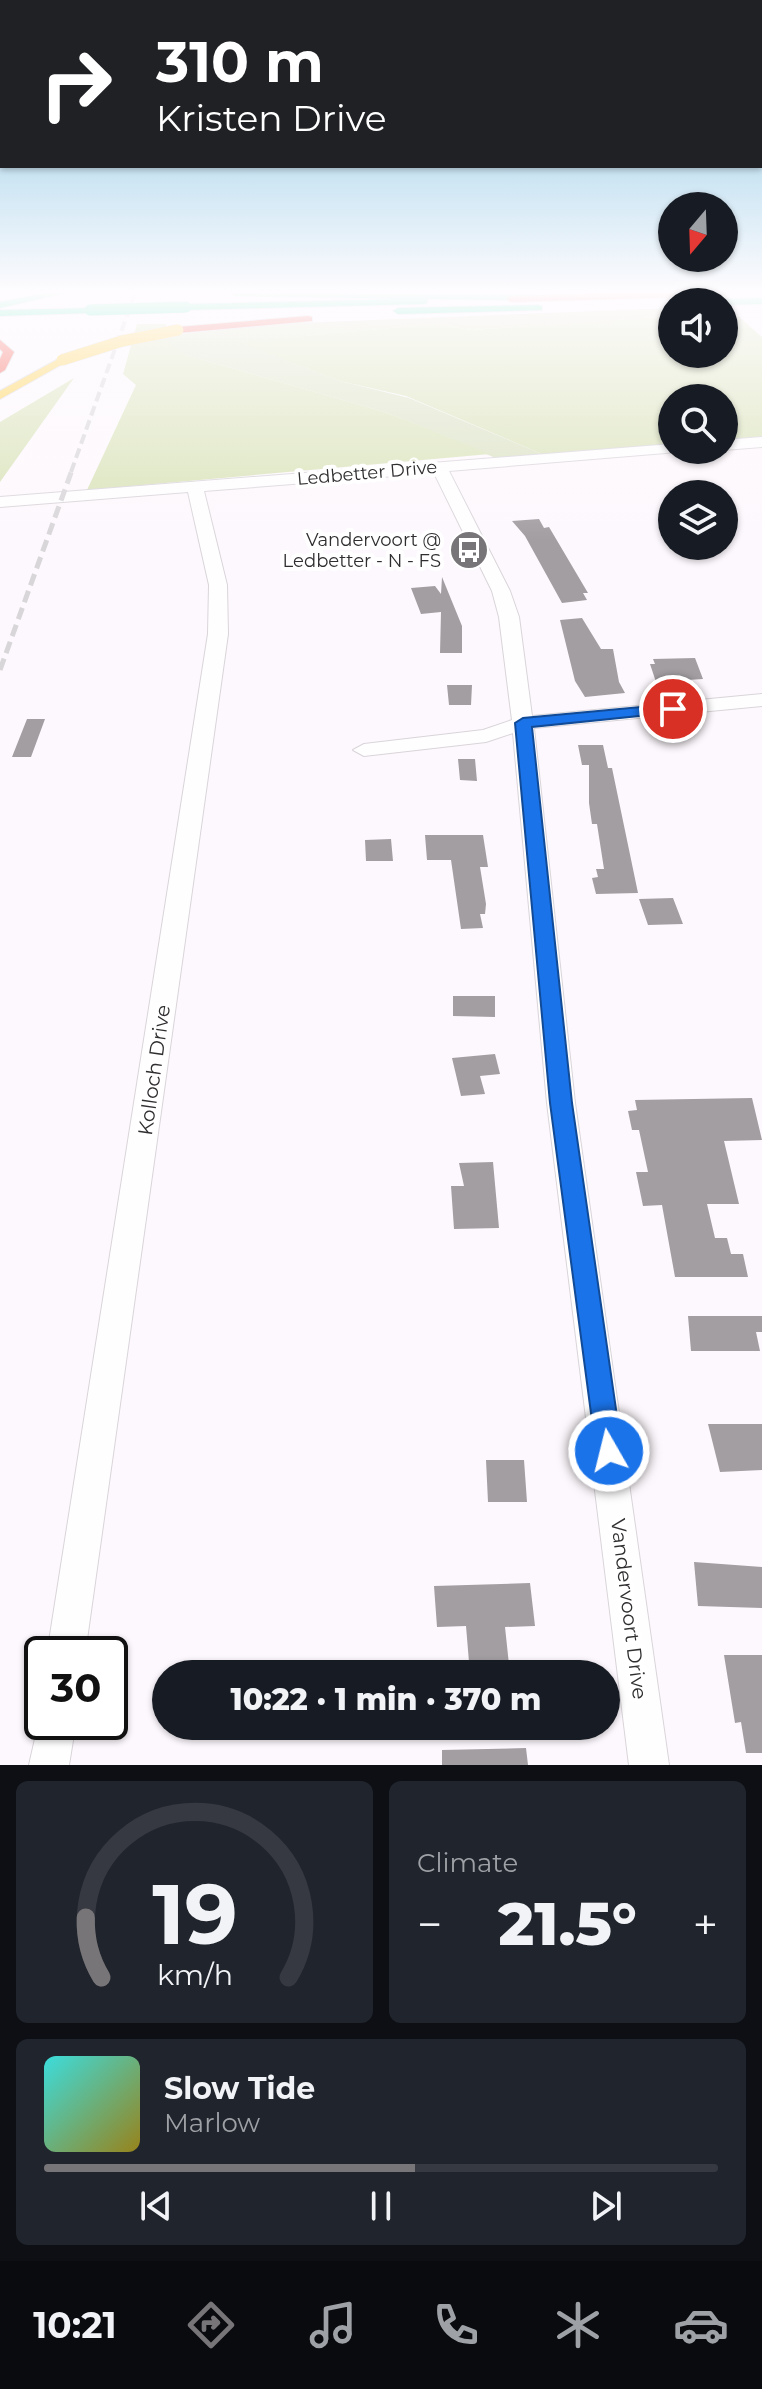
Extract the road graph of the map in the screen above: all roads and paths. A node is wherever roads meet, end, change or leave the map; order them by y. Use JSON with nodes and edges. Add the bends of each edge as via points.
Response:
{"nodes":[{"id":1,"x":36,"y":375,"type":"edge"},
{"id":2,"x":0,"y":396,"type":"edge"},
{"id":3,"x":762,"y":442,"type":"edge"},
{"id":4,"x":738,"y":444,"type":"edge"},
{"id":5,"x":658,"y":450,"type":"edge"},
{"id":6,"x":439,"y":467,"type":"junction"},
{"id":7,"x":195,"y":487,"type":"junction"},
{"id":8,"x":0,"y":502,"type":"edge"},
{"id":9,"x":762,"y":700,"type":"edge"},
{"id":10,"x":523,"y":723,"type":"junction"},
{"id":11,"x":364,"y":750,"type":"dead end"},
{"id":12,"x":69,"y":1636,"type":"edge"},
{"id":13,"x":53,"y":1740,"type":"edge"},
{"id":14,"x":49,"y":1765,"type":"edge"},
{"id":15,"x":649,"y":1765,"type":"edge"}],
"edges":[{"from":1,"to":2,"type":"main road","bridge":true},
{"from":3,"to":4,"type":"street"},
{"from":5,"to":6,"type":"street","name":"Ledbetter Drive"},
{"from":6,"to":7,"type":"street","name":"Ledbetter Drive"},
{"from":6,"to":10,"type":"street","name":"Vandervoort Drive","via":[[501,591]]},
{"from":7,"to":8,"type":"street","name":"Ledbetter Drive"},
{"from":7,"to":12,"type":"street","name":"Kolloch Drive","via":[[218,585],[218,634]]},
{"from":9,"to":10,"type":"street"},
{"from":10,"to":11,"type":"street","via":[[486,736]]},
{"from":10,"to":15,"type":"street","name":"Vandervoort Drive","via":[[561,1103]]},
{"from":13,"to":14,"type":"street"}]}
